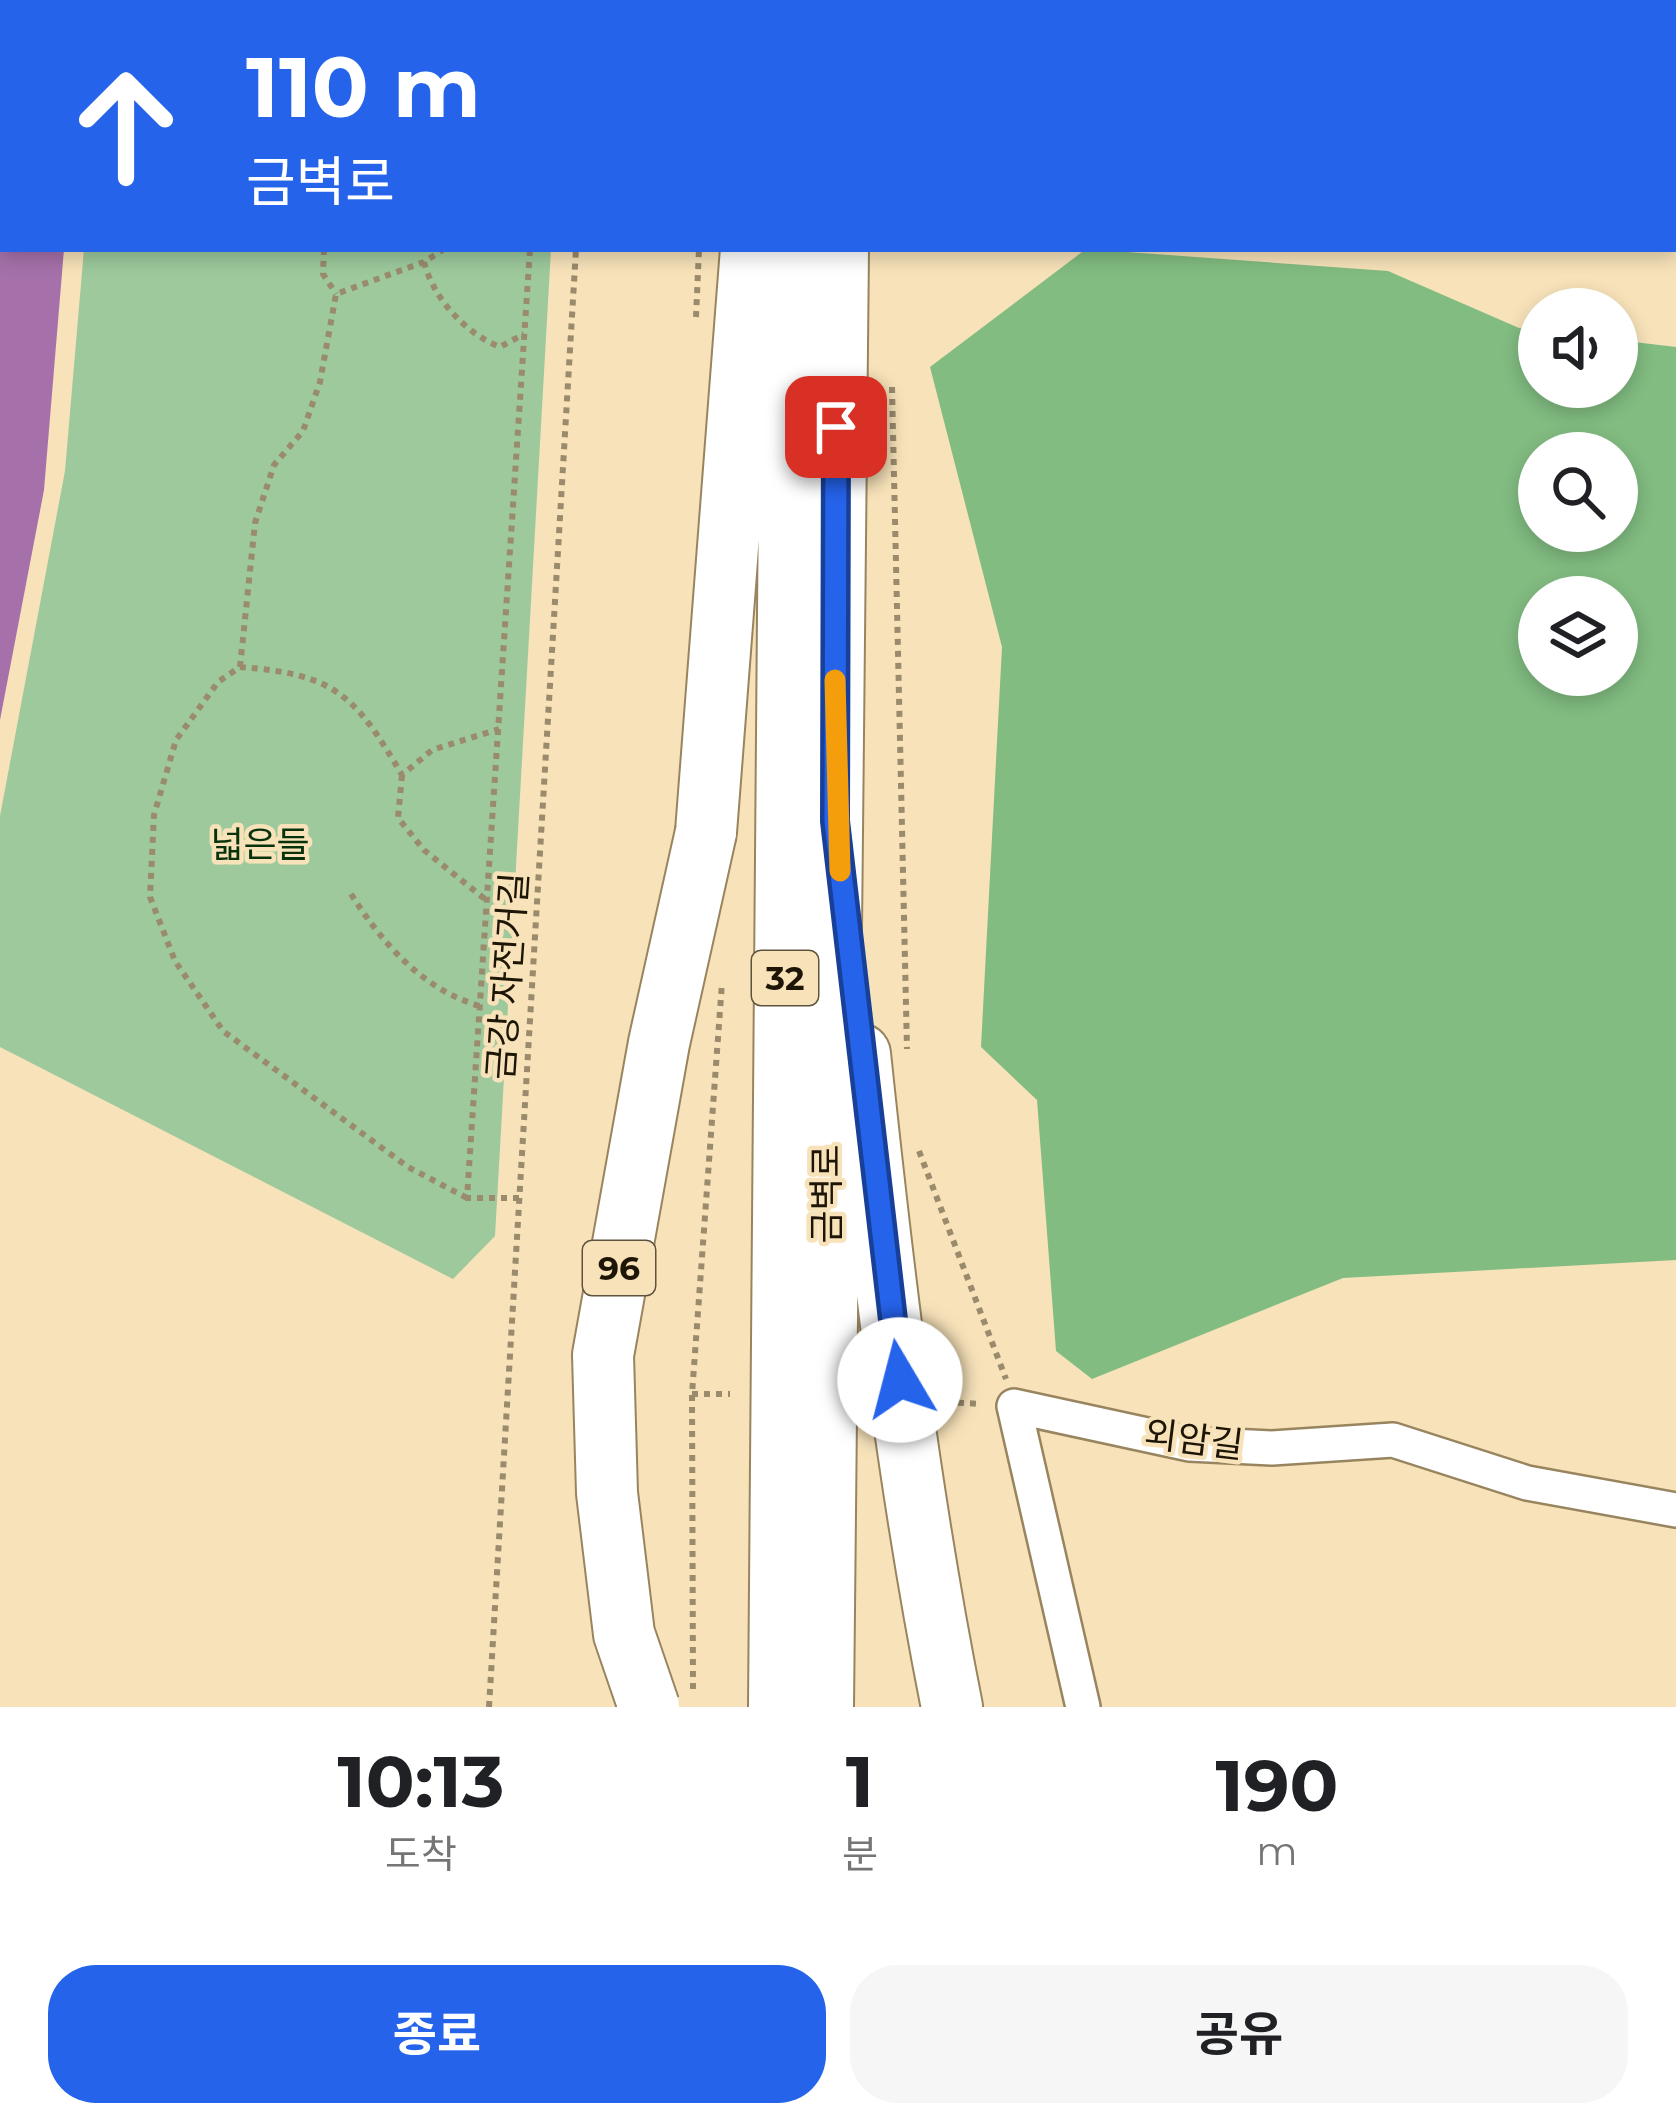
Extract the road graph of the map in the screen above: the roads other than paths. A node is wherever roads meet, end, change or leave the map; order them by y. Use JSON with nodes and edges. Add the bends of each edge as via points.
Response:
{"nodes":[{"id":1,"x":751,"y":252,"type":"edge"},
{"id":2,"x":791,"y":252,"type":"edge"},
{"id":3,"x":838,"y":252,"type":"edge"},
{"id":4,"x":835,"y":821,"type":"junction"},
{"id":5,"x":1676,"y":1510,"type":"edge"},
{"id":6,"x":649,"y":1707,"type":"edge"},
{"id":7,"x":778,"y":1707,"type":"edge"},
{"id":8,"x":823,"y":1707,"type":"edge"},
{"id":9,"x":952,"y":1707,"type":"edge"},
{"id":10,"x":1083,"y":1707,"type":"edge"}],
"edges":[{"from":1,"to":6,"type":"highway","number":"96","bridge":true,"via":[[706,832],[603,1355],[607,1493],[624,1634]]},
{"from":2,"to":7,"type":"highway","name":"금벽로","number":"32"},
{"from":3,"to":4,"type":"highway","name":"금벽로","number":"32"},
{"from":4,"to":8,"type":"highway","name":"금벽로","number":"32"},
{"from":4,"to":9,"type":"highway","via":[[880,1240]]},
{"from":5,"to":10,"type":"street","name":"외암길","via":[[1527,1483],[1393,1440],[1189,1444],[1014,1406]]}]}
